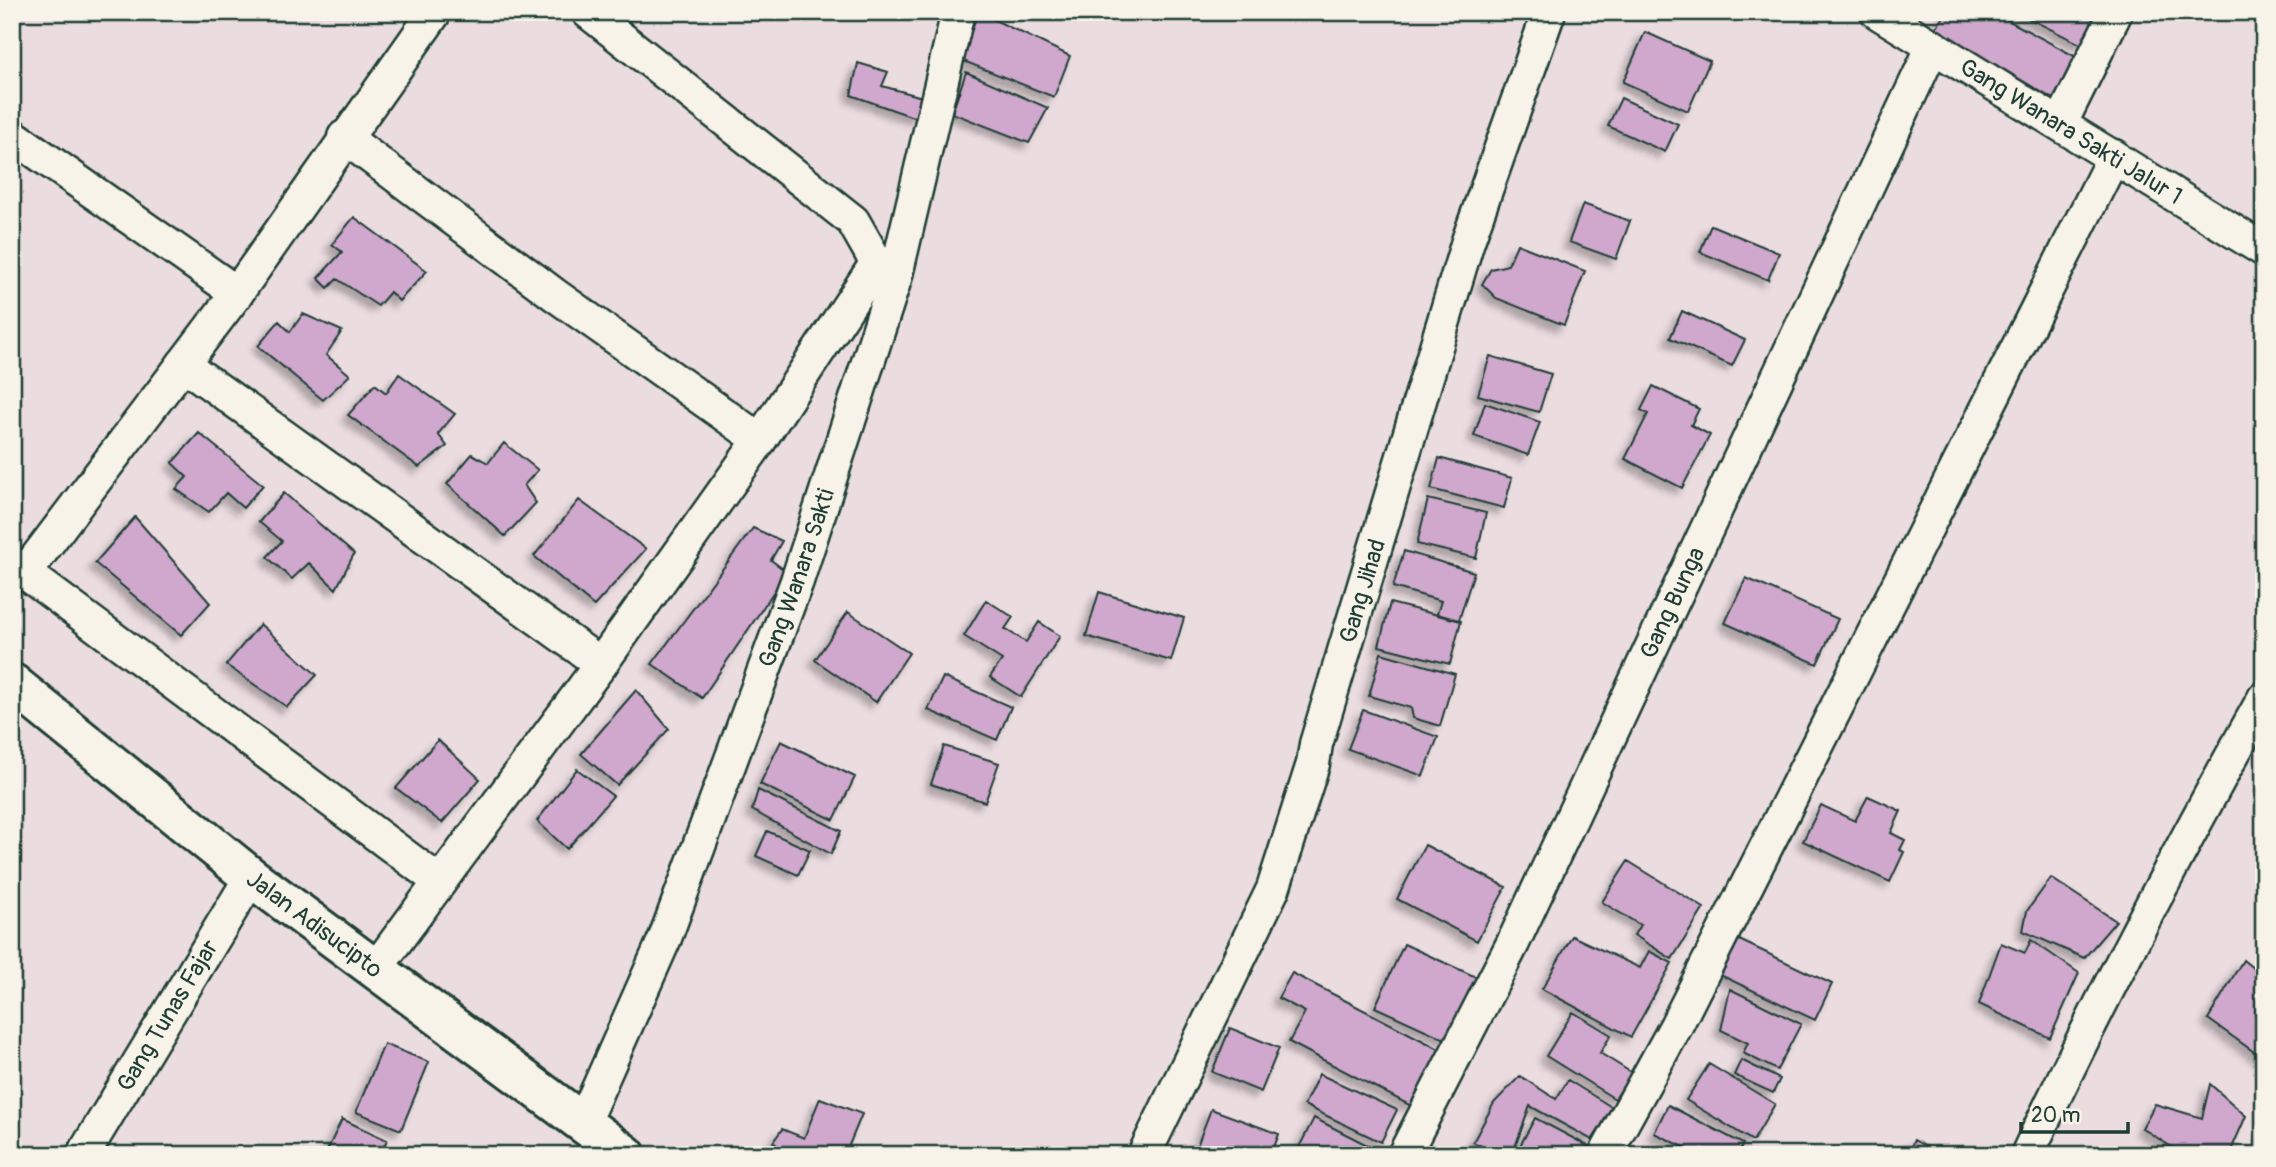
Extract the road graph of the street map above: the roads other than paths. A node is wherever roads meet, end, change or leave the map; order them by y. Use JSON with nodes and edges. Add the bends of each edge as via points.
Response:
{"nodes":[{"id":1,"x":435,"y":12,"type":"edge"},
{"id":2,"x":588,"y":12,"type":"edge"},
{"id":3,"x":958,"y":12,"type":"edge"},
{"id":4,"x":1549,"y":12,"type":"edge"},
{"id":5,"x":1877,"y":12,"type":"edge"},
{"id":6,"x":2116,"y":12,"type":"edge"},
{"id":7,"x":1932,"y":48,"type":"junction"},
{"id":8,"x":2061,"y":123,"type":"junction"},
{"id":9,"x":344,"y":137,"type":"junction"},
{"id":10,"x":13,"y":138,"type":"edge"},
{"id":11,"x":2114,"y":156,"type":"junction"},
{"id":12,"x":2264,"y":250,"type":"edge"},
{"id":13,"x":237,"y":293,"type":"junction"},
{"id":14,"x":183,"y":364,"type":"junction"},
{"id":15,"x":760,"y":440,"type":"junction"},
{"id":16,"x":19,"y":568,"type":"edge"},
{"id":17,"x":601,"y":664,"type":"junction"},
{"id":18,"x":12,"y":683,"type":"edge"},
{"id":19,"x":2264,"y":698,"type":"edge"},
{"id":20,"x":251,"y":877,"type":"junction"},
{"id":21,"x":440,"y":881,"type":"junction"},
{"id":22,"x":374,"y":971,"type":"junction"},
{"id":23,"x":582,"y":1125,"type":"junction"},
{"id":24,"x":1407,"y":1154,"type":"edge"},
{"id":25,"x":83,"y":1155,"type":"edge"},
{"id":26,"x":626,"y":1155,"type":"edge"},
{"id":27,"x":1144,"y":1155,"type":"edge"},
{"id":28,"x":1605,"y":1155,"type":"edge"},
{"id":29,"x":2027,"y":1155,"type":"edge"}],
"edges":[{"from":1,"to":9,"type":"street"},
{"from":2,"to":15,"type":"street","via":[[853,221],[874,258],[866,280]]},
{"from":3,"to":23,"type":"street","name":"Gang Wanara Sakti","via":[[909,229],[797,581],[665,938]]},
{"from":4,"to":27,"type":"street","name":"Gang Jihad","via":[[1468,241],[1273,888]]},
{"from":5,"to":7,"type":"street","name":"Gang Wanara Sakti Jalur 1"},
{"from":6,"to":8,"type":"street"},
{"from":7,"to":8,"type":"street","name":"Gang Wanara Sakti Jalur 1"},
{"from":7,"to":24,"type":"street","name":"Gang Bunga","via":[[1513,943]]},
{"from":8,"to":11,"type":"street","name":"Gang Wanara Sakti Jalur 1"},
{"from":9,"to":13,"type":"street"},
{"from":9,"to":15,"type":"street"},
{"from":10,"to":13,"type":"street"},
{"from":11,"to":12,"type":"street","name":"Gang Wanara Sakti Jalur 1"},
{"from":11,"to":28,"type":"street","via":[[1676,1026]]},
{"from":13,"to":14,"type":"street"},
{"from":14,"to":16,"type":"street"},
{"from":14,"to":17,"type":"street"},
{"from":15,"to":17,"type":"street"},
{"from":16,"to":21,"type":"street"},
{"from":17,"to":21,"type":"street"},
{"from":18,"to":20,"type":"main road","name":"Jalan Adisucipto"},
{"from":19,"to":29,"type":"street","via":[[2092,1016]]},
{"from":20,"to":22,"type":"main road","name":"Jalan Adisucipto"},
{"from":20,"to":25,"type":"street","name":"Gang Tunas Fajar"},
{"from":21,"to":22,"type":"street"},
{"from":22,"to":23,"type":"main road","name":"Jalan Adisucipto"},
{"from":23,"to":26,"type":"main road","name":"Jalan Adisucipto"}]}
